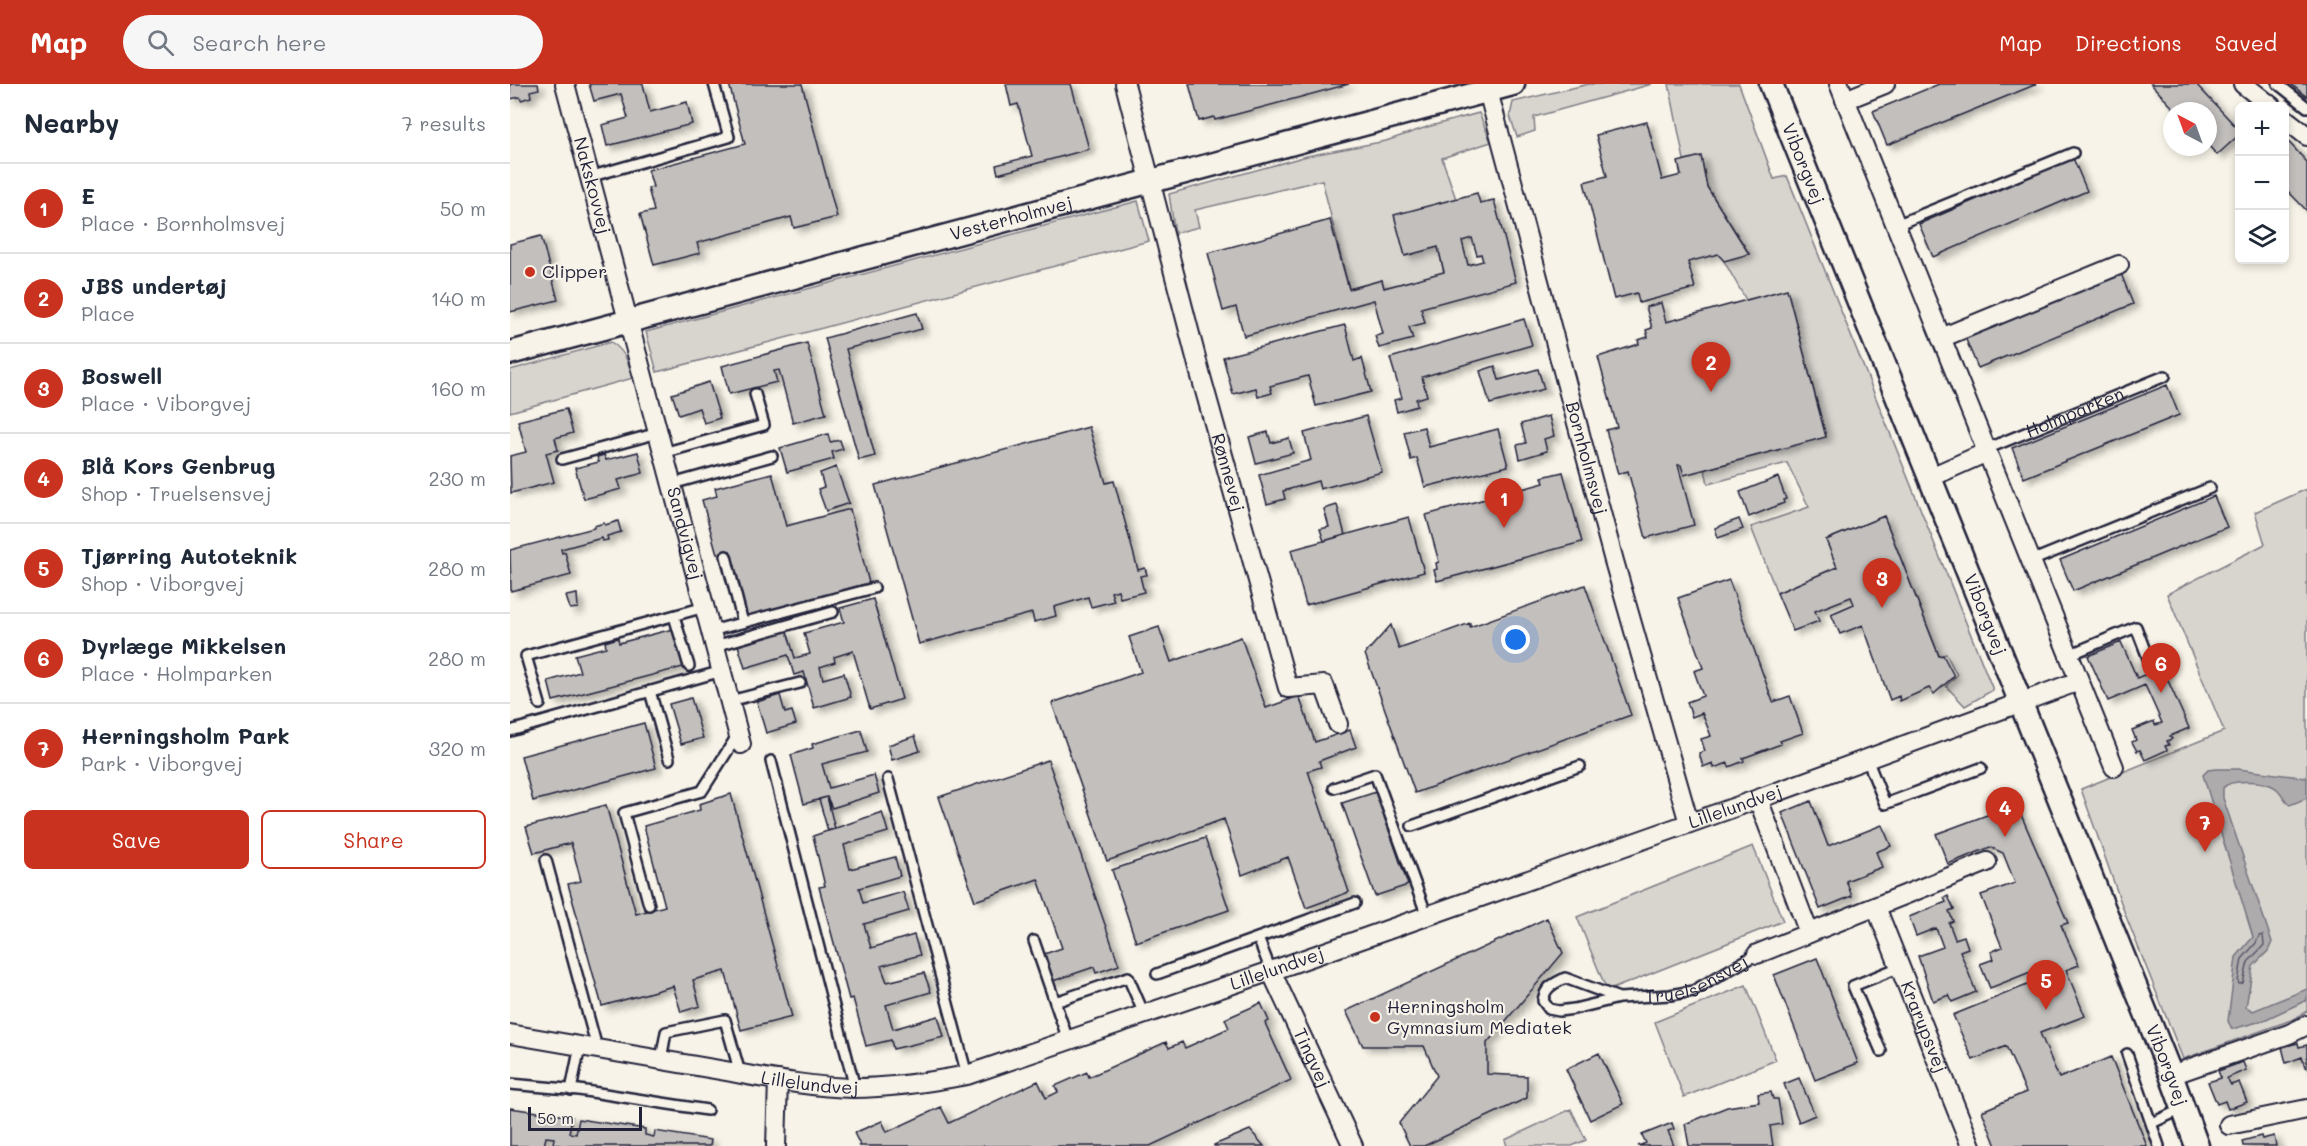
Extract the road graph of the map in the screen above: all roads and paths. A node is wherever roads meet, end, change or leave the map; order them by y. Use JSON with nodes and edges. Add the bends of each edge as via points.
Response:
{"nodes":[{"id":1,"x":565,"y":84,"type":"edge"},
{"id":2,"x":714,"y":84,"type":"edge"},
{"id":3,"x":1125,"y":84,"type":"edge"},
{"id":4,"x":1513,"y":84,"type":"edge"},
{"id":5,"x":1771,"y":84,"type":"edge"},
{"id":6,"x":1884,"y":84,"type":"edge"},
{"id":7,"x":2243,"y":84,"type":"edge"},
{"id":8,"x":2278,"y":84,"type":"edge"},
{"id":9,"x":1864,"y":88,"type":"edge"},
{"id":10,"x":1488,"y":91,"type":"junction"},
{"id":11,"x":1842,"y":92,"type":"edge"},
{"id":12,"x":2266,"y":102,"type":"edge"},
{"id":13,"x":2307,"y":107,"type":"edge"},
{"id":14,"x":2289,"y":121,"type":"edge"},
{"id":15,"x":2307,"y":135,"type":"edge"},
{"id":16,"x":2073,"y":153,"type":"dead end"},
{"id":17,"x":589,"y":177,"type":"junction"},
{"id":18,"x":1151,"y":182,"type":"junction"},
{"id":19,"x":1896,"y":225,"type":"junction"},
{"id":20,"x":2119,"y":266,"type":"dead end"},
{"id":21,"x":628,"y":322,"type":"junction"},
{"id":22,"x":1941,"y":338,"type":"junction"},
{"id":23,"x":510,"y":353,"type":"edge"},
{"id":24,"x":2165,"y":376,"type":"dead end"},
{"id":25,"x":755,"y":394,"type":"dead end"},
{"id":26,"x":658,"y":433,"type":"junction"},
{"id":27,"x":1987,"y":451,"type":"junction"},
{"id":28,"x":663,"y":453,"type":"junction"},
{"id":29,"x":772,"y":456,"type":"dead end"},
{"id":30,"x":562,"y":459,"type":"dead end"},
{"id":31,"x":1931,"y":477,"type":"junction"},
{"id":32,"x":672,"y":484,"type":"junction"},
{"id":33,"x":2210,"y":488,"type":"dead end"},
{"id":34,"x":726,"y":556,"type":"dead end"},
{"id":35,"x":2031,"y":561,"type":"junction"},
{"id":36,"x":874,"y":588,"type":"dead end"},
{"id":37,"x":705,"y":607,"type":"junction"},
{"id":38,"x":833,"y":612,"type":"dead end"},
{"id":39,"x":674,"y":616,"type":"junction"},
{"id":40,"x":743,"y":623,"type":"junction"},
{"id":41,"x":713,"y":638,"type":"junction"},
{"id":42,"x":2069,"y":655,"type":"junction"},
{"id":43,"x":2148,"y":658,"type":"dead end"},
{"id":44,"x":689,"y":666,"type":"dead end"},
{"id":45,"x":722,"y":671,"type":"junction"},
{"id":46,"x":2079,"y":681,"type":"junction"},
{"id":47,"x":800,"y":683,"type":"dead end"},
{"id":48,"x":650,"y":691,"type":"junction"},
{"id":49,"x":730,"y":701,"type":"junction"},
{"id":50,"x":2021,"y":702,"type":"junction"},
{"id":51,"x":540,"y":704,"type":"dead end"},
{"id":52,"x":1338,"y":724,"type":"dead end"},
{"id":53,"x":510,"y":730,"type":"edge"},
{"id":54,"x":740,"y":739,"type":"joint"},
{"id":55,"x":669,"y":759,"type":"dead end"},
{"id":56,"x":1867,"y":759,"type":"junction"},
{"id":57,"x":771,"y":761,"type":"dead end"},
{"id":58,"x":1580,"y":766,"type":"dead end"},
{"id":59,"x":2114,"y":767,"type":"dead end"},
{"id":60,"x":1981,"y":768,"type":"dead end"},
{"id":61,"x":888,"y":779,"type":"dead end"},
{"id":62,"x":1334,"y":788,"type":"dead end"},
{"id":63,"x":1758,"y":799,"type":"junction"},
{"id":64,"x":1689,"y":823,"type":"junction"},
{"id":65,"x":1412,"y":826,"type":"dead end"},
{"id":66,"x":546,"y":860,"type":"dead end"},
{"id":67,"x":1988,"y":862,"type":"dead end"},
{"id":68,"x":1355,"y":903,"type":"dead end"},
{"id":69,"x":649,"y":905,"type":"dead end"},
{"id":70,"x":1876,"y":907,"type":"junction"},
{"id":71,"x":1427,"y":916,"type":"junction"},
{"id":72,"x":1809,"y":933,"type":"junction"},
{"id":73,"x":1258,"y":938,"type":"junction"},
{"id":74,"x":1034,"y":941,"type":"dead end"},
{"id":75,"x":1757,"y":954,"type":"joint"},
{"id":76,"x":1900,"y":967,"type":"junction"},
{"id":77,"x":1271,"y":971,"type":"junction"},
{"id":78,"x":1157,"y":974,"type":"dead end"},
{"id":79,"x":1619,"y":998,"type":"junction"},
{"id":80,"x":1054,"y":1002,"type":"junction"},
{"id":81,"x":1144,"y":1014,"type":"junction"},
{"id":82,"x":2307,"y":1025,"type":"edge"},
{"id":83,"x":510,"y":1034,"type":"edge"},
{"id":84,"x":1068,"y":1040,"type":"junction"},
{"id":85,"x":589,"y":1047,"type":"junction"},
{"id":86,"x":1881,"y":1051,"type":"dead end"},
{"id":87,"x":2127,"y":1054,"type":"dead end"},
{"id":88,"x":661,"y":1060,"type":"junction"},
{"id":89,"x":740,"y":1073,"type":"junction"},
{"id":90,"x":967,"y":1075,"type":"junction"},
{"id":91,"x":2171,"y":1075,"type":"junction"},
{"id":92,"x":777,"y":1080,"type":"junction"},
{"id":93,"x":510,"y":1084,"type":"edge"},
{"id":94,"x":855,"y":1088,"type":"junction"},
{"id":95,"x":571,"y":1090,"type":"junction"},
{"id":96,"x":2183,"y":1108,"type":"junction"},
{"id":97,"x":2307,"y":1109,"type":"edge"},
{"id":98,"x":707,"y":1110,"type":"dead end"},
{"id":99,"x":2152,"y":1123,"type":"junction"},
{"id":100,"x":2229,"y":1125,"type":"dead end"},
{"id":101,"x":776,"y":1146,"type":"edge"},
{"id":102,"x":1353,"y":1146,"type":"edge"},
{"id":103,"x":1971,"y":1146,"type":"edge"},
{"id":104,"x":2159,"y":1146,"type":"edge"},
{"id":105,"x":2197,"y":1146,"type":"edge"}],
"edges":[{"from":1,"to":17,"type":"street","name":"Nakskovvej"},
{"from":2,"to":17,"type":"lane","via":[[729,137]]},
{"from":3,"to":18,"type":"street"},
{"from":4,"to":10,"type":"street","name":"Vesterholmvej"},
{"from":5,"to":31,"type":"street","name":"Viborgvej"},
{"from":6,"to":9,"type":"street"},
{"from":7,"to":12,"type":"street"},
{"from":8,"to":13,"type":"lane"},
{"from":9,"to":11,"type":"street"},
{"from":10,"to":18,"type":"street","name":"Vesterholmvej"},
{"from":10,"to":64,"type":"street","name":"Bornholmsvej"},
{"from":11,"to":19,"type":"street"},
{"from":14,"to":15,"type":"street"},
{"from":16,"to":19,"type":"lane"},
{"from":17,"to":21,"type":"street","name":"Nakskovvej"},
{"from":18,"to":21,"type":"street","name":"Vesterholmvej"},
{"from":18,"to":52,"type":"street","name":"Rønnevej","via":[[1288,688],[1324,684]]},
{"from":19,"to":22,"type":"street"},
{"from":20,"to":22,"type":"street"},
{"from":21,"to":23,"type":"street","name":"Vesterholmvej"},
{"from":21,"to":26,"type":"street","name":"Sandvigvej"},
{"from":22,"to":27,"type":"street"},
{"from":24,"to":27,"type":"lane","name":"Holmparken"},
{"from":25,"to":28,"type":"lane","via":[[764,425]]},
{"from":26,"to":28,"type":"street","name":"Sandvigvej"},
{"from":26,"to":30,"type":"lane"},
{"from":27,"to":31,"type":"street","name":"Holmparken"},
{"from":27,"to":35,"type":"street"},
{"from":28,"to":32,"type":"street","name":"Sandvigvej"},
{"from":29,"to":32,"type":"lane"},
{"from":31,"to":50,"type":"street","name":"Viborgvej"},
{"from":32,"to":37,"type":"street","name":"Sandvigvej"},
{"from":33,"to":35,"type":"lane"},
{"from":34,"to":40,"type":"lane"},
{"from":35,"to":42,"type":"street"},
{"from":36,"to":40,"type":"lane"},
{"from":37,"to":39,"type":"lane"},
{"from":37,"to":41,"type":"street","name":"Sandvigvej"},
{"from":38,"to":41,"type":"lane"},
{"from":39,"to":44,"type":"lane"},
{"from":39,"to":51,"type":"lane","via":[[526,656]]},
{"from":40,"to":41,"type":"lane"},
{"from":41,"to":45,"type":"street","name":"Sandvigvej"},
{"from":42,"to":43,"type":"lane","via":[[2136,627]]},
{"from":42,"to":46,"type":"street"},
{"from":45,"to":48,"type":"lane"},
{"from":45,"to":49,"type":"street","name":"Sandvigvej"},
{"from":46,"to":50,"type":"street"},
{"from":46,"to":59,"type":"street"},
{"from":47,"to":49,"type":"lane"},
{"from":48,"to":53,"type":"lane"},
{"from":48,"to":55,"type":"lane"},
{"from":49,"to":54,"type":"street","name":"Sandvigvej"},
{"from":50,"to":56,"type":"street","name":"Lillelundvej"},
{"from":50,"to":91,"type":"street","name":"Viborgvej"},
{"from":54,"to":69,"type":"lane","via":[[702,791],[624,813]]},
{"from":56,"to":60,"type":"lane","via":[[1886,804]]},
{"from":56,"to":63,"type":"street","name":"Lillelundvej"},
{"from":57,"to":94,"type":"lane"},
{"from":58,"to":65,"type":"lane"},
{"from":61,"to":90,"type":"lane"},
{"from":62,"to":71,"type":"lane","via":[[1375,774]]},
{"from":63,"to":64,"type":"street","name":"Lillelundvej"},
{"from":63,"to":72,"type":"street"},
{"from":64,"to":71,"type":"street","name":"Lillelundvej"},
{"from":66,"to":85,"type":"lane"},
{"from":67,"to":70,"type":"street","name":"Truelsensvej"},
{"from":68,"to":73,"type":"lane"},
{"from":70,"to":72,"type":"street","name":"Truelsensvej"},
{"from":70,"to":76,"type":"street","name":"Krarupsvej"},
{"from":71,"to":77,"type":"street","name":"Lillelundvej"},
{"from":72,"to":75,"type":"street","name":"Truelsensvej"},
{"from":73,"to":77,"type":"lane"},
{"from":73,"to":78,"type":"lane"},
{"from":74,"to":80,"type":"lane"},
{"from":75,"to":79,"type":"lane","name":"Truelsensvej","via":[[1693,991]]},
{"from":76,"to":86,"type":"lane","via":[[1853,986]]},
{"from":76,"to":103,"type":"street","name":"Krarupsvej"},
{"from":77,"to":81,"type":"street","name":"Lillelundvej"},
{"from":77,"to":102,"type":"street","name":"Tingvej"},
{"from":79,"to":79,"type":"lane","name":"Truelsensvej","via":[[1565,978],[1544,992],[1543,1001],[1549,1009],[1559,1011]]},
{"from":80,"to":81,"type":"lane","via":[[1128,977]]},
{"from":80,"to":84,"type":"lane"},
{"from":81,"to":84,"type":"street","name":"Lillelundvej"},
{"from":82,"to":91,"type":"street"},
{"from":83,"to":85,"type":"street","name":"Lillelundvej"},
{"from":84,"to":90,"type":"street","name":"Lillelundvej"},
{"from":85,"to":88,"type":"street","name":"Lillelundvej"},
{"from":85,"to":95,"type":"lane"},
{"from":87,"to":99,"type":"lane"},
{"from":88,"to":89,"type":"street","name":"Lillelundvej"},
{"from":88,"to":89,"type":"lane","via":[[666,1032],[725,1020]]},
{"from":89,"to":92,"type":"street","name":"Lillelundvej"},
{"from":90,"to":94,"type":"street","name":"Lillelundvej"},
{"from":91,"to":96,"type":"street","name":"Viborgvej"},
{"from":92,"to":94,"type":"street","name":"Lillelundvej"},
{"from":92,"to":101,"type":"street"},
{"from":93,"to":95,"type":"lane"},
{"from":95,"to":98,"type":"lane"},
{"from":96,"to":99,"type":"lane"},
{"from":96,"to":105,"type":"street","name":"Viborgvej"},
{"from":97,"to":100,"type":"street"},
{"from":99,"to":104,"type":"lane"}]}
